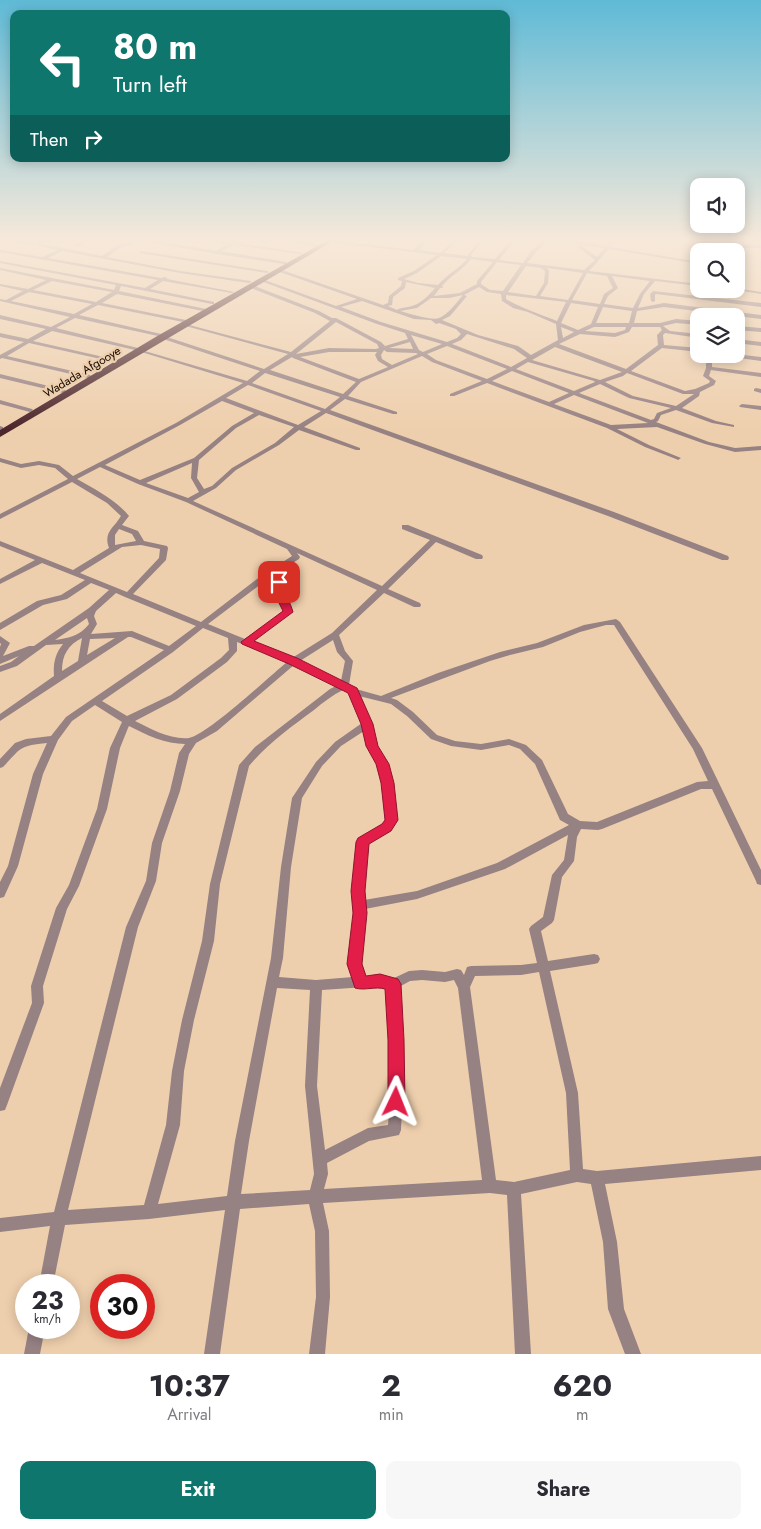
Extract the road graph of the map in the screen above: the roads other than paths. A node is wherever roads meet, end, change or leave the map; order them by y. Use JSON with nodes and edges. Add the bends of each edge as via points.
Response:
{"nodes":[{"id":1,"x":17,"y":303,"type":"edge"},
{"id":2,"x":98,"y":303,"type":"joint"},
{"id":3,"x":175,"y":303,"type":"edge"},
{"id":4,"x":212,"y":303,"type":"edge"},
{"id":5,"x":216,"y":303,"type":"edge"},
{"id":6,"x":296,"y":303,"type":"edge"},
{"id":7,"x":310,"y":303,"type":"edge"},
{"id":8,"x":327,"y":303,"type":"edge"},
{"id":9,"x":349,"y":303,"type":"edge"},
{"id":10,"x":376,"y":303,"type":"edge"},
{"id":11,"x":390,"y":303,"type":"edge"},
{"id":12,"x":425,"y":303,"type":"edge"},
{"id":13,"x":456,"y":303,"type":"edge"},
{"id":14,"x":508,"y":303,"type":"edge"},
{"id":15,"x":568,"y":303,"type":"edge"},
{"id":16,"x":590,"y":303,"type":"edge"},
{"id":17,"x":639,"y":303,"type":"edge"},
{"id":18,"x":748,"y":303,"type":"edge"},
{"id":19,"x":602,"y":305,"type":"junction"},
{"id":20,"x":761,"y":305,"type":"edge"},
{"id":21,"x":337,"y":307,"type":"junction"},
{"id":22,"x":387,"y":307,"type":"junction"},
{"id":23,"x":144,"y":308,"type":"dead end"},
{"id":24,"x":203,"y":308,"type":"junction"},
{"id":25,"x":636,"y":310,"type":"junction"},
{"id":26,"x":690,"y":310,"type":"edge"},
{"id":27,"x":138,"y":311,"type":"junction"},
{"id":28,"x":317,"y":312,"type":"junction"},
{"id":29,"x":75,"y":316,"type":"junction"},
{"id":30,"x":745,"y":316,"type":"edge"},
{"id":31,"x":0,"y":317,"type":"edge"},
{"id":32,"x":761,"y":317,"type":"edge"},
{"id":33,"x":334,"y":319,"type":"junction"},
{"id":34,"x":184,"y":322,"type":"junction"},
{"id":35,"x":436,"y":322,"type":"junction"},
{"id":36,"x":690,"y":322,"type":"edge"},
{"id":37,"x":558,"y":323,"type":"junction"},
{"id":38,"x":593,"y":324,"type":"junction"},
{"id":39,"x":660,"y":324,"type":"junction"},
{"id":40,"x":631,"y":325,"type":"junction"},
{"id":41,"x":52,"y":328,"type":"junction"},
{"id":42,"x":745,"y":329,"type":"edge"},
{"id":43,"x":458,"y":330,"type":"junction"},
{"id":44,"x":664,"y":330,"type":"junction"},
{"id":45,"x":761,"y":330,"type":"edge"},
{"id":46,"x":406,"y":332,"type":"junction"},
{"id":47,"x":578,"y":332,"type":"junction"},
{"id":48,"x":690,"y":334,"type":"edge"},
{"id":49,"x":0,"y":335,"type":"edge"},
{"id":50,"x":160,"y":336,"type":"junction"},
{"id":51,"x":410,"y":340,"type":"junction"},
{"id":52,"x":28,"y":341,"type":"junction"},
{"id":53,"x":745,"y":342,"type":"edge"},
{"id":54,"x":559,"y":343,"type":"junction"},
{"id":55,"x":447,"y":344,"type":"junction"},
{"id":56,"x":761,"y":344,"type":"edge"},
{"id":57,"x":661,"y":346,"type":"junction"},
{"id":58,"x":138,"y":349,"type":"junction"},
{"id":59,"x":690,"y":349,"type":"edge"},
{"id":60,"x":382,"y":350,"type":"junction"},
{"id":61,"x":419,"y":352,"type":"junction"},
{"id":62,"x":293,"y":355,"type":"junction"},
{"id":63,"x":0,"y":356,"type":"edge"},
{"id":64,"x":745,"y":357,"type":"edge"},
{"id":65,"x":529,"y":359,"type":"junction"},
{"id":66,"x":761,"y":359,"type":"edge"},
{"id":67,"x":114,"y":360,"type":"junction"},
{"id":68,"x":709,"y":363,"type":"edge"},
{"id":69,"x":392,"y":367,"type":"junction"},
{"id":70,"x":510,"y":368,"type":"junction"},
{"id":71,"x":709,"y":368,"type":"junction"},
{"id":72,"x":264,"y":371,"type":"junction"},
{"id":73,"x":627,"y":371,"type":"junction"},
{"id":74,"x":761,"y":375,"type":"edge"},
{"id":75,"x":0,"y":376,"type":"edge"},
{"id":76,"x":88,"y":376,"type":"junction"},
{"id":77,"x":359,"y":381,"type":"junction"},
{"id":78,"x":486,"y":382,"type":"junction"},
{"id":79,"x":601,"y":382,"type":"junction"},
{"id":80,"x":248,"y":384,"type":"junction"},
{"id":81,"x":63,"y":391,"type":"junction"},
{"id":82,"x":697,"y":391,"type":"junction"},
{"id":83,"x":573,"y":393,"type":"junction"},
{"id":84,"x":344,"y":395,"type":"junction"},
{"id":85,"x":452,"y":395,"type":"dead end"},
{"id":86,"x":222,"y":399,"type":"junction"},
{"id":87,"x":0,"y":402,"type":"edge"},
{"id":88,"x":548,"y":405,"type":"junction"},
{"id":89,"x":742,"y":406,"type":"dead end"},
{"id":90,"x":678,"y":408,"type":"junction"},
{"id":91,"x":761,"y":408,"type":"edge"},
{"id":92,"x":30,"y":410,"type":"junction"},
{"id":93,"x":323,"y":412,"type":"junction"},
{"id":94,"x":258,"y":413,"type":"junction"},
{"id":95,"x":395,"y":413,"type":"dead end"},
{"id":96,"x":650,"y":422,"type":"junction"},
{"id":97,"x":660,"y":425,"type":"junction"},
{"id":98,"x":298,"y":426,"type":"junction"},
{"id":99,"x":732,"y":426,"type":"dead end"},
{"id":100,"x":609,"y":427,"type":"junction"},
{"id":101,"x":0,"y":428,"type":"edge"},
{"id":102,"x":0,"y":434,"type":"edge"},
{"id":103,"x":761,"y":448,"type":"edge"},
{"id":104,"x":358,"y":449,"type":"dead end"},
{"id":105,"x":678,"y":458,"type":"dead end"},
{"id":106,"x":196,"y":459,"type":"junction"},
{"id":107,"x":0,"y":460,"type":"edge"},
{"id":108,"x":101,"y":465,"type":"junction"},
{"id":109,"x":74,"y":480,"type":"junction"},
{"id":110,"x":140,"y":484,"type":"junction"},
{"id":111,"x":203,"y":493,"type":"junction"},
{"id":112,"x":188,"y":501,"type":"junction"},
{"id":113,"x":0,"y":517,"type":"edge"},
{"id":114,"x":118,"y":526,"type":"junction"},
{"id":115,"x":405,"y":527,"type":"dead end"},
{"id":116,"x":435,"y":539,"type":"junction"},
{"id":117,"x":141,"y":542,"type":"junction"},
{"id":118,"x":1,"y":544,"type":"edge"},
{"id":119,"x":113,"y":548,"type":"junction"},
{"id":120,"x":290,"y":548,"type":"junction"},
{"id":121,"x":479,"y":558,"type":"dead end"},
{"id":122,"x":726,"y":558,"type":"dead end"},
{"id":123,"x":41,"y":560,"type":"junction"},
{"id":124,"x":276,"y":571,"type":"junction"},
{"id":125,"x":74,"y":573,"type":"junction"},
{"id":126,"x":90,"y":580,"type":"junction"},
{"id":127,"x":0,"y":582,"type":"edge"},
{"id":128,"x":115,"y":589,"type":"junction"},
{"id":129,"x":383,"y":589,"type":"junction"},
{"id":130,"x":128,"y":595,"type":"junction"},
{"id":131,"x":417,"y":605,"type":"dead end"},
{"id":132,"x":92,"y":610,"type":"junction"},
{"id":133,"x":202,"y":625,"type":"junction"},
{"id":134,"x":0,"y":627,"type":"edge"},
{"id":135,"x":125,"y":635,"type":"junction"},
{"id":136,"x":334,"y":635,"type":"junction"},
{"id":137,"x":87,"y":636,"type":"junction"},
{"id":138,"x":232,"y":636,"type":"junction"},
{"id":139,"x":0,"y":639,"type":"edge"},
{"id":140,"x":69,"y":641,"type":"junction"},
{"id":141,"x":246,"y":642,"type":"junction"},
{"id":142,"x":44,"y":644,"type":"junction"},
{"id":143,"x":170,"y":650,"type":"junction"},
{"id":144,"x":0,"y":656,"type":"edge"},
{"id":145,"x":0,"y":661,"type":"edge"},
{"id":146,"x":293,"y":661,"type":"junction"},
{"id":147,"x":82,"y":662,"type":"junction"},
{"id":148,"x":0,"y":669,"type":"edge"},
{"id":149,"x":59,"y":677,"type":"junction"},
{"id":150,"x":348,"y":689,"type":"junction"},
{"id":151,"x":381,"y":699,"type":"junction"},
{"id":152,"x":95,"y":701,"type":"junction"},
{"id":153,"x":0,"y":718,"type":"edge"},
{"id":154,"x":128,"y":720,"type":"junction"},
{"id":155,"x":367,"y":724,"type":"junction"},
{"id":156,"x":54,"y":739,"type":"junction"},
{"id":157,"x":192,"y":741,"type":"junction"},
{"id":158,"x":0,"y":765,"type":"edge"},
{"id":159,"x":715,"y":785,"type":"junction"},
{"id":160,"x":578,"y":825,"type":"junction"},
{"id":161,"x":761,"y":881,"type":"edge"},
{"id":162,"x":0,"y":894,"type":"edge"},
{"id":163,"x":359,"y":905,"type":"junction"},
{"id":164,"x":594,"y":960,"type":"dead end"},
{"id":165,"x":543,"y":966,"type":"junction"},
{"id":166,"x":272,"y":982,"type":"junction"},
{"id":167,"x":361,"y":983,"type":"junction"},
{"id":168,"x":393,"y":984,"type":"junction"},
{"id":169,"x":316,"y":985,"type":"junction"},
{"id":170,"x":464,"y":987,"type":"junction"},
{"id":171,"x":0,"y":1105,"type":"edge"},
{"id":172,"x":319,"y":1160,"type":"junction"},
{"id":173,"x":761,"y":1163,"type":"edge"},
{"id":174,"x":577,"y":1175,"type":"junction"},
{"id":175,"x":597,"y":1178,"type":"junction"},
{"id":176,"x":490,"y":1186,"type":"junction"},
{"id":177,"x":514,"y":1189,"type":"junction"},
{"id":178,"x":315,"y":1198,"type":"junction"},
{"id":179,"x":232,"y":1202,"type":"junction"},
{"id":180,"x":149,"y":1212,"type":"junction"},
{"id":181,"x":59,"y":1218,"type":"junction"},
{"id":182,"x":0,"y":1225,"type":"edge"},
{"id":183,"x":48,"y":1274,"type":"edge"},
{"id":184,"x":35,"y":1339,"type":"edge"},
{"id":185,"x":32,"y":1354,"type":"edge"},
{"id":186,"x":212,"y":1354,"type":"edge"},
{"id":187,"x":317,"y":1354,"type":"edge"},
{"id":188,"x":523,"y":1354,"type":"edge"},
{"id":189,"x":633,"y":1354,"type":"edge"}],
"edges":[{"from":1,"to":29,"type":"street"},
{"from":2,"to":27,"type":"street"},
{"from":2,"to":29,"type":"street"},
{"from":3,"to":24,"type":"street"},
{"from":4,"to":24,"type":"highway","name":"Wadada Afgooye"},
{"from":5,"to":34,"type":"highway","name":"Wadada Afgooye"},
{"from":6,"to":28,"type":"street"},
{"from":7,"to":28,"type":"street"},
{"from":8,"to":21,"type":"street"},
{"from":9,"to":21,"type":"street"},
{"from":10,"to":22,"type":"street"},
{"from":11,"to":22,"type":"street"},
{"from":12,"to":22,"type":"street","via":[[407,310]]},
{"from":13,"to":35,"type":"street","via":[[448,315]]},
{"from":14,"to":37,"type":"street"},
{"from":15,"to":37,"type":"street"},
{"from":16,"to":19,"type":"street"},
{"from":17,"to":25,"type":"street"},
{"from":18,"to":20,"type":"street"},
{"from":19,"to":25,"type":"street"},
{"from":19,"to":38,"type":"street"},
{"from":21,"to":46,"type":"street"},
{"from":22,"to":35,"type":"street"},
{"from":23,"to":27,"type":"street"},
{"from":24,"to":34,"type":"highway","name":"Wadada Afgooye"},
{"from":25,"to":26,"type":"street","via":[[664,306]]},
{"from":25,"to":40,"type":"street"},
{"from":27,"to":34,"type":"street"},
{"from":28,"to":33,"type":"street"},
{"from":29,"to":41,"type":"street"},
{"from":29,"to":50,"type":"street"},
{"from":30,"to":32,"type":"street"},
{"from":31,"to":41,"type":"street"},
{"from":33,"to":60,"type":"street","via":[[379,342]]},
{"from":33,"to":62,"type":"street"},
{"from":34,"to":50,"type":"highway","name":"Wadada Afgooye"},
{"from":34,"to":62,"type":"street"},
{"from":35,"to":43,"type":"street","via":[[444,322]]},
{"from":36,"to":39,"type":"street"},
{"from":37,"to":47,"type":"street"},
{"from":37,"to":54,"type":"street"},
{"from":38,"to":40,"type":"street"},
{"from":38,"to":47,"type":"street"},
{"from":39,"to":40,"type":"street"},
{"from":39,"to":44,"type":"street"},
{"from":40,"to":47,"type":"street","via":[[623,333],[615,335]]},
{"from":41,"to":52,"type":"street"},
{"from":41,"to":58,"type":"street"},
{"from":42,"to":45,"type":"street"},
{"from":43,"to":55,"type":"street","via":[[464,334],[459,340]]},
{"from":43,"to":65,"type":"street","via":[[521,350]]},
{"from":44,"to":48,"type":"street"},
{"from":44,"to":57,"type":"street","via":[[660,335]]},
{"from":46,"to":51,"type":"street"},
{"from":46,"to":55,"type":"street"},
{"from":47,"to":54,"type":"street"},
{"from":49,"to":52,"type":"street"},
{"from":50,"to":58,"type":"highway","name":"Wadada Afgooye"},
{"from":50,"to":72,"type":"street"},
{"from":51,"to":60,"type":"street"},
{"from":51,"to":61,"type":"street"},
{"from":52,"to":63,"type":"street"},
{"from":52,"to":67,"type":"street"},
{"from":53,"to":56,"type":"street"},
{"from":54,"to":65,"type":"street"},
{"from":54,"to":73,"type":"street","via":[[597,362]]},
{"from":55,"to":61,"type":"street"},
{"from":55,"to":70,"type":"street"},
{"from":57,"to":59,"type":"street"},
{"from":57,"to":73,"type":"street"},
{"from":58,"to":67,"type":"highway","name":"Wadada Afgooye"},
{"from":58,"to":80,"type":"street"},
{"from":58,"to":102,"type":"highway","name":"Wadada Afgooye"},
{"from":60,"to":61,"type":"street"},
{"from":60,"to":62,"type":"street","via":[[329,350]]},
{"from":60,"to":69,"type":"street","via":[[378,355],[380,360]]},
{"from":61,"to":69,"type":"street"},
{"from":61,"to":78,"type":"street"},
{"from":62,"to":72,"type":"street"},
{"from":62,"to":77,"type":"street"},
{"from":63,"to":76,"type":"street"},
{"from":64,"to":66,"type":"street"},
{"from":65,"to":70,"type":"street"},
{"from":65,"to":79,"type":"street"},
{"from":67,"to":76,"type":"highway","name":"Wadada Afgooye"},
{"from":68,"to":71,"type":"street"},
{"from":69,"to":77,"type":"street"},
{"from":70,"to":78,"type":"street"},
{"from":70,"to":83,"type":"street"},
{"from":71,"to":74,"type":"street"},
{"from":71,"to":82,"type":"street","via":[[706,376],[712,384]]},
{"from":72,"to":80,"type":"street"},
{"from":72,"to":84,"type":"street"},
{"from":73,"to":79,"type":"street"},
{"from":73,"to":82,"type":"street","via":[[677,391]]},
{"from":75,"to":81,"type":"street"},
{"from":76,"to":81,"type":"highway","name":"Wadada Afgooye"},
{"from":77,"to":84,"type":"street"},
{"from":78,"to":85,"type":"street"},
{"from":78,"to":88,"type":"street"},
{"from":79,"to":83,"type":"street"},
{"from":79,"to":90,"type":"street","via":[[631,397]]},
{"from":80,"to":86,"type":"street"},
{"from":80,"to":93,"type":"street"},
{"from":81,"to":92,"type":"highway","name":"Wadada Afgooye"},
{"from":82,"to":90,"type":"street","via":[[697,395]]},
{"from":83,"to":88,"type":"street"},
{"from":83,"to":96,"type":"street"},
{"from":84,"to":93,"type":"street"},
{"from":84,"to":95,"type":"street"},
{"from":86,"to":94,"type":"street"},
{"from":86,"to":108,"type":"street"},
{"from":87,"to":92,"type":"street"},
{"from":88,"to":100,"type":"street"},
{"from":89,"to":91,"type":"street"},
{"from":90,"to":96,"type":"street","via":[[659,414]]},
{"from":90,"to":99,"type":"street"},
{"from":92,"to":101,"type":"highway","name":"Wadada Afgooye"},
{"from":93,"to":98,"type":"street"},
{"from":93,"to":122,"type":"street"},
{"from":94,"to":98,"type":"street"},
{"from":94,"to":106,"type":"street"},
{"from":96,"to":97,"type":"street"},
{"from":97,"to":100,"type":"street"},
{"from":97,"to":103,"type":"street","via":[[730,449]]},
{"from":98,"to":104,"type":"street"},
{"from":98,"to":111,"type":"street","via":[[277,444],[234,469]]},
{"from":100,"to":105,"type":"street"},
{"from":106,"to":110,"type":"street"},
{"from":106,"to":111,"type":"street","via":[[194,478]]},
{"from":107,"to":109,"type":"street","via":[[21,466],[39,463],[57,466]]},
{"from":108,"to":109,"type":"street"},
{"from":108,"to":110,"type":"street"},
{"from":109,"to":113,"type":"street"},
{"from":109,"to":114,"type":"street","via":[[124,514]]},
{"from":110,"to":112,"type":"street"},
{"from":111,"to":112,"type":"street"},
{"from":112,"to":120,"type":"street"},
{"from":114,"to":117,"type":"street","via":[[135,533]]},
{"from":114,"to":119,"type":"street","via":[[110,535]]},
{"from":115,"to":116,"type":"street"},
{"from":116,"to":121,"type":"street"},
{"from":116,"to":129,"type":"street"},
{"from":117,"to":119,"type":"street"},
{"from":117,"to":130,"type":"street","via":[[160,546],[165,552]]},
{"from":118,"to":123,"type":"street"},
{"from":119,"to":125,"type":"street"},
{"from":120,"to":124,"type":"street","via":[[296,557]]},
{"from":120,"to":129,"type":"street"},
{"from":123,"to":125,"type":"street"},
{"from":123,"to":127,"type":"street"},
{"from":124,"to":133,"type":"street"},
{"from":124,"to":141,"type":"street","via":[[279,593],[288,612]]},
{"from":125,"to":126,"type":"street"},
{"from":126,"to":128,"type":"street"},
{"from":126,"to":134,"type":"street","via":[[64,597],[40,603]]},
{"from":128,"to":130,"type":"street"},
{"from":128,"to":132,"type":"street"},
{"from":129,"to":131,"type":"street"},
{"from":129,"to":136,"type":"street"},
{"from":130,"to":133,"type":"street"},
{"from":132,"to":137,"type":"street","via":[[93,624]]},
{"from":132,"to":142,"type":"street"},
{"from":133,"to":138,"type":"street"},
{"from":133,"to":143,"type":"street"},
{"from":135,"to":137,"type":"street"},
{"from":135,"to":143,"type":"street","via":[[138,635]]},
{"from":135,"to":147,"type":"street"},
{"from":136,"to":146,"type":"street"},
{"from":136,"to":150,"type":"street","via":[[349,661]]},
{"from":137,"to":140,"type":"street","via":[[77,636]]},
{"from":137,"to":147,"type":"street"},
{"from":138,"to":141,"type":"street"},
{"from":138,"to":154,"type":"street","via":[[233,651],[224,660],[165,703]]},
{"from":139,"to":144,"type":"street","via":[[6,643]]},
{"from":140,"to":142,"type":"street"},
{"from":140,"to":149,"type":"street","via":[[56,664]]},
{"from":141,"to":146,"type":"street"},
{"from":142,"to":145,"type":"street"},
{"from":142,"to":148,"type":"street","via":[[14,664]]},
{"from":143,"to":152,"type":"street"},
{"from":146,"to":150,"type":"street"},
{"from":146,"to":157,"type":"street","via":[[214,729]]},
{"from":147,"to":149,"type":"street"},
{"from":149,"to":153,"type":"street"},
{"from":150,"to":151,"type":"street"},
{"from":150,"to":155,"type":"street"},
{"from":150,"to":180,"type":"street","via":[[333,691],[258,750],[244,765],[215,884],[208,941],[188,1020],[178,1071],[173,1125]]},
{"from":151,"to":159,"type":"street","via":[[425,680],[505,653],[603,622],[616,622],[697,748]]},
{"from":151,"to":160,"type":"street","via":[[394,702],[434,737],[454,744],[481,747],[509,742],[523,747],[539,762],[564,817]]},
{"from":152,"to":154,"type":"street"},
{"from":152,"to":156,"type":"street","via":[[69,719]]},
{"from":154,"to":157,"type":"street","via":[[146,731],[180,743]]},
{"from":154,"to":171,"type":"street","via":[[116,748],[102,809],[74,886],[62,908],[38,986],[38,1003]]},
{"from":155,"to":163,"type":"street","via":[[372,746],[388,783],[392,820],[386,828],[362,842]]},
{"from":155,"to":166,"type":"street","via":[[338,744],[319,764],[297,798]]},
{"from":156,"to":158,"type":"street","via":[[18,745]]},
{"from":156,"to":162,"type":"street","via":[[38,774],[14,866]]},
{"from":157,"to":181,"type":"street","via":[[184,753],[157,843],[150,881],[132,927]]},
{"from":159,"to":160,"type":"street","via":[[700,785],[598,826]]},
{"from":159,"to":161,"type":"street"},
{"from":160,"to":163,"type":"street","via":[[501,866],[417,895]]},
{"from":160,"to":165,"type":"street","via":[[572,838],[569,860],[557,875],[548,920],[535,929]]},
{"from":163,"to":167,"type":"street","via":[[355,964]]},
{"from":164,"to":165,"type":"street"},
{"from":165,"to":170,"type":"street","via":[[471,971]]},
{"from":165,"to":174,"type":"street","via":[[572,1093]]},
{"from":166,"to":169,"type":"street"},
{"from":166,"to":179,"type":"street"},
{"from":167,"to":168,"type":"street","via":[[380,981]]},
{"from":167,"to":169,"type":"street"},
{"from":168,"to":170,"type":"street","via":[[409,976],[457,974]]},
{"from":168,"to":172,"type":"street","via":[[397,1088],[394,1130],[368,1135]]},
{"from":169,"to":172,"type":"street","via":[[311,1086]]},
{"from":170,"to":176,"type":"street"},
{"from":172,"to":178,"type":"street"},
{"from":173,"to":175,"type":"street"},
{"from":174,"to":175,"type":"street"},
{"from":174,"to":177,"type":"street"},
{"from":175,"to":189,"type":"street","via":[[610,1242],[616,1309]]},
{"from":176,"to":177,"type":"street"},
{"from":176,"to":178,"type":"street"},
{"from":177,"to":188,"type":"street"},
{"from":178,"to":179,"type":"street"},
{"from":178,"to":187,"type":"street","via":[[322,1231],[322,1297]]},
{"from":179,"to":180,"type":"street"},
{"from":179,"to":186,"type":"street"},
{"from":180,"to":181,"type":"street"},
{"from":181,"to":182,"type":"street"},
{"from":181,"to":183,"type":"street"},
{"from":184,"to":185,"type":"street"}]}
